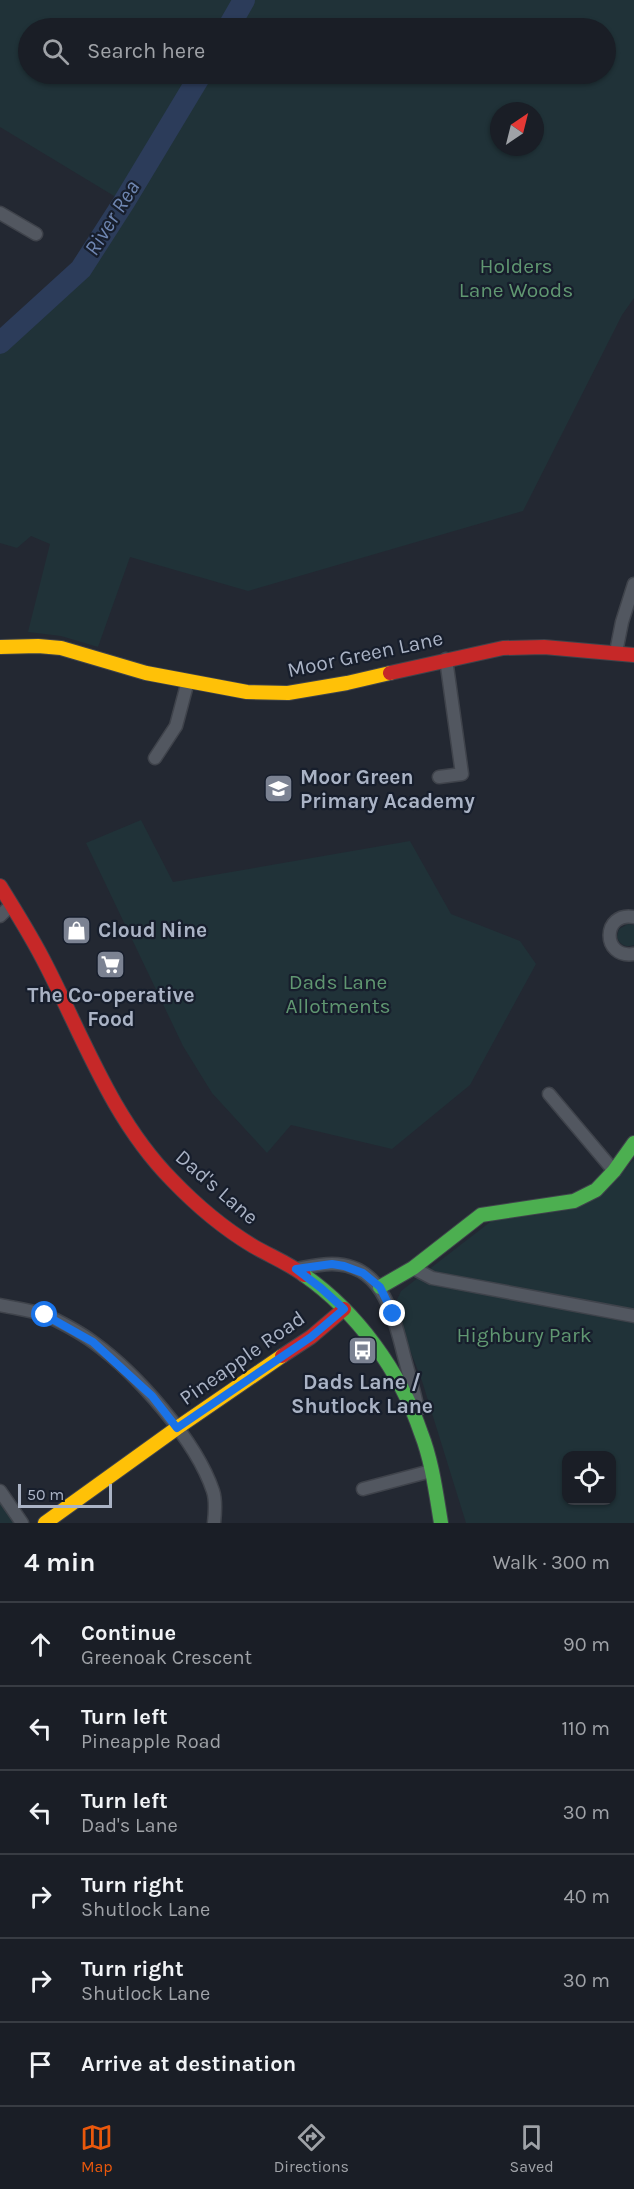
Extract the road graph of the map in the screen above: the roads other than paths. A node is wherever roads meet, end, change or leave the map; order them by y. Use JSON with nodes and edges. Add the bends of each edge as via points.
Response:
{"nodes":[{"id":1,"x":0,"y":213,"type":"edge"},
{"id":2,"x":36,"y":234,"type":"dead end"},
{"id":3,"x":634,"y":584,"type":"edge"},
{"id":4,"x":0,"y":647,"type":"edge"},
{"id":5,"x":616,"y":652,"type":"junction"},
{"id":6,"x":634,"y":655,"type":"edge"},
{"id":7,"x":446,"y":659,"type":"junction"},
{"id":8,"x":188,"y":681,"type":"junction"},
{"id":9,"x":155,"y":758,"type":"dead end"},
{"id":10,"x":439,"y":777,"type":"dead end"},
{"id":11,"x":0,"y":886,"type":"edge"},
{"id":12,"x":11,"y":905,"type":"junction"},
{"id":13,"x":0,"y":916,"type":"edge"},
{"id":14,"x":634,"y":917,"type":"edge"},
{"id":15,"x":634,"y":954,"type":"edge"},
{"id":16,"x":549,"y":1094,"type":"dead end"},
{"id":17,"x":634,"y":1143,"type":"edge"},
{"id":18,"x":614,"y":1171,"type":"junction"},
{"id":19,"x":413,"y":1268,"type":"junction"},
{"id":20,"x":296,"y":1269,"type":"junction"},
{"id":21,"x":380,"y":1287,"type":"junction"},
{"id":22,"x":0,"y":1305,"type":"edge"},
{"id":23,"x":344,"y":1309,"type":"junction"},
{"id":24,"x":634,"y":1316,"type":"edge"},
{"id":25,"x":177,"y":1428,"type":"junction"},
{"id":26,"x":422,"y":1433,"type":"junction"},
{"id":27,"x":431,"y":1471,"type":"junction"},
{"id":28,"x":363,"y":1489,"type":"dead end"},
{"id":29,"x":0,"y":1491,"type":"edge"},
{"id":30,"x":22,"y":1523,"type":"edge"},
{"id":31,"x":45,"y":1523,"type":"edge"},
{"id":32,"x":214,"y":1523,"type":"edge"},
{"id":33,"x":441,"y":1523,"type":"edge"}],
"edges":[{"from":1,"to":2,"type":"street"},
{"from":3,"to":5,"type":"street"},
{"from":4,"to":8,"type":"street","name":"Moor Green Lane","via":[[61,648]]},
{"from":5,"to":6,"type":"street","name":"Moor Green Lane"},
{"from":5,"to":7,"type":"street","name":"Moor Green Lane","via":[[503,648]]},
{"from":7,"to":8,"type":"street","name":"Moor Green Lane","via":[[288,693],[247,692]]},
{"from":7,"to":10,"type":"street","via":[[462,774]]},
{"from":8,"to":9,"type":"street","via":[[181,716]]},
{"from":11,"to":12,"type":"street","name":"Dad's Lane"},
{"from":12,"to":13,"type":"street"},
{"from":12,"to":20,"type":"street","name":"Dad's Lane","via":[[45,962],[107,1091],[150,1156],[218,1222]]},
{"from":14,"to":15,"type":"street","via":[[617,920],[609,936],[618,952]]},
{"from":16,"to":18,"type":"street"},
{"from":17,"to":18,"type":"street"},
{"from":18,"to":19,"type":"street","via":[[596,1190],[574,1201],[481,1215]]},
{"from":19,"to":21,"type":"street"},
{"from":19,"to":24,"type":"street","via":[[432,1278]]},
{"from":20,"to":21,"type":"street","via":[[344,1266],[363,1273]]},
{"from":20,"to":23,"type":"street","name":"Dad's Lane"},
{"from":21,"to":26,"type":"street","via":[[393,1314]]},
{"from":22,"to":25,"type":"street","via":[[45,1315],[93,1342],[152,1396]]},
{"from":23,"to":25,"type":"street","name":"Pineapple Road","via":[[311,1337]]},
{"from":23,"to":26,"type":"street","name":"Dad's Lane","via":[[393,1374]]},
{"from":25,"to":31,"type":"street","name":"Pineapple Road"},
{"from":25,"to":32,"type":"street","via":[[214,1492]]},
{"from":26,"to":27,"type":"street","name":"Dad's Lane"},
{"from":27,"to":28,"type":"street"},
{"from":27,"to":33,"type":"street","name":"Dad's Lane"},
{"from":29,"to":30,"type":"street"}]}
